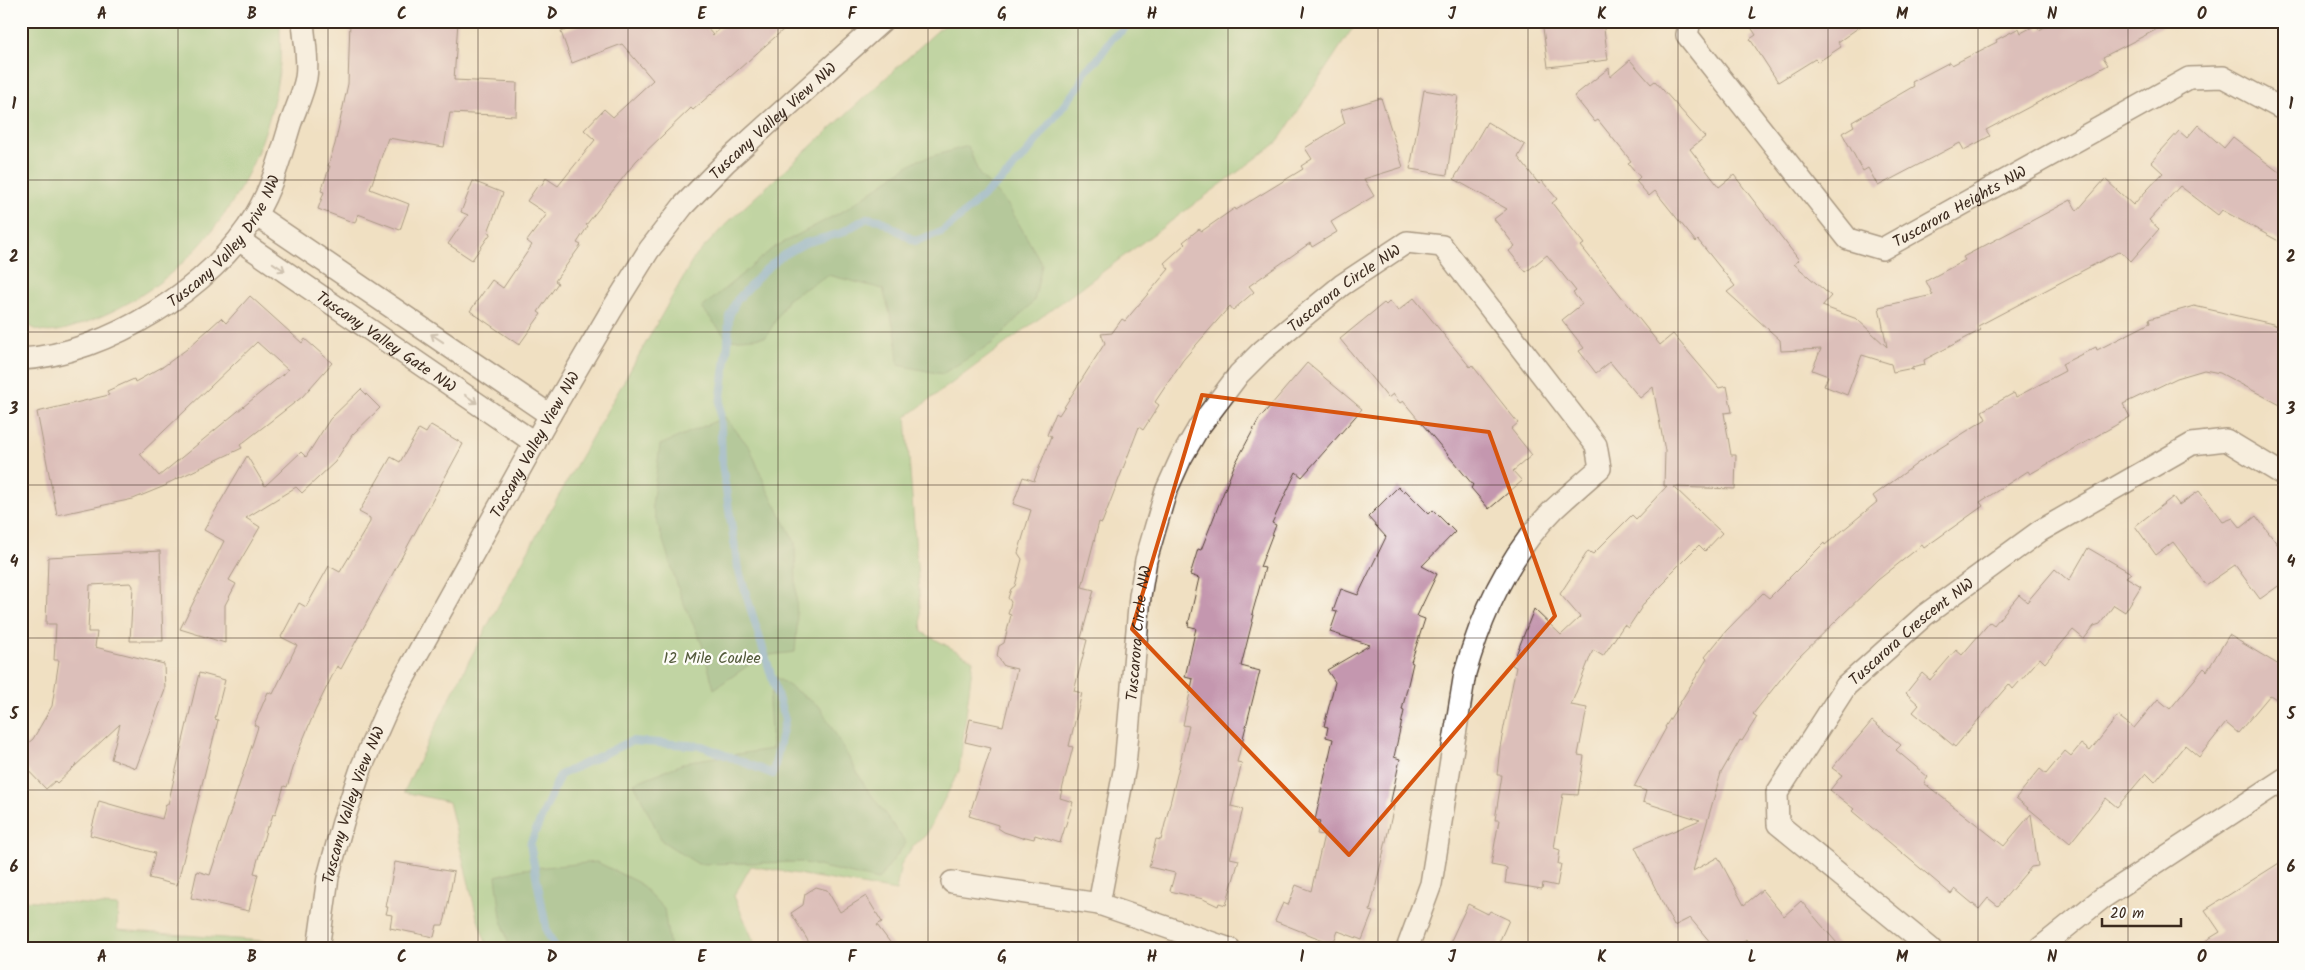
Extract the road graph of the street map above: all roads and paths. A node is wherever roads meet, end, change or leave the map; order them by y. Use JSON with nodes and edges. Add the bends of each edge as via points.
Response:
{"nodes":[{"id":1,"x":303,"y":21,"type":"edge"},
{"id":2,"x":882,"y":21,"type":"edge"},
{"id":3,"x":1690,"y":21,"type":"edge"},
{"id":4,"x":2284,"y":110,"type":"edge"},
{"id":5,"x":256,"y":215,"type":"junction"},
{"id":6,"x":239,"y":240,"type":"junction"},
{"id":7,"x":21,"y":359,"type":"edge"},
{"id":8,"x":550,"y":415,"type":"junction"},
{"id":9,"x":535,"y":443,"type":"junction"},
{"id":10,"x":2284,"y":475,"type":"edge"},
{"id":11,"x":2284,"y":779,"type":"edge"},
{"id":12,"x":952,"y":882,"type":"dead end"},
{"id":13,"x":1099,"y":904,"type":"junction"},
{"id":14,"x":318,"y":949,"type":"edge"},
{"id":15,"x":1230,"y":949,"type":"edge"},
{"id":16,"x":1407,"y":949,"type":"edge"},
{"id":17,"x":1931,"y":949,"type":"edge"},
{"id":18,"x":2038,"y":949,"type":"edge"}],
"edges":[{"from":1,"to":5,"type":"street","name":"Tuscany Valley Drive NW","via":[[306,78],[283,149]]},
{"from":2,"to":8,"type":"street","name":"Tuscany Valley View NW","via":[[726,162],[683,206],[644,258]]},
{"from":3,"to":4,"type":"street","name":"Tuscarora Heights NW","via":[[1687,35],[1848,239],[1882,249],[2189,78],[2222,77]]},
{"from":5,"to":6,"type":"street","name":"Tuscany Valley Drive NW"},
{"from":8,"to":5,"type":"street","name":"Tuscany Valley Gate NW","one_way":true},
{"from":6,"to":7,"type":"street","name":"Tuscany Valley Drive NW","via":[[189,289],[136,324],[65,353]]},
{"from":6,"to":9,"type":"street","name":"Tuscany Valley Gate NW","one_way":true},
{"from":8,"to":9,"type":"street","name":"Tuscany Valley View NW"},
{"from":9,"to":14,"type":"street","name":"Tuscany Valley View NW","via":[[389,705],[362,766],[328,877]]},
{"from":10,"to":17,"type":"street","name":"Tuscarora Crescent NW","via":[[2226,440],[2192,444],[2040,531],[1925,615],[1846,686],[1777,793],[1778,824]]},
{"from":11,"to":18,"type":"street","via":[[2108,894]]},
{"from":12,"to":13,"type":"street"},
{"from":13,"to":15,"type":"street"},
{"from":13,"to":16,"type":"street","name":"Tuscarora Circle NW","via":[[1125,766],[1146,560],[1163,500],[1181,458],[1204,420],[1239,374],[1334,291],[1407,242],[1442,246],[1596,444],[1600,468],[1553,510],[1518,553],[1491,600],[1474,640],[1465,672],[1431,884]]}]}
